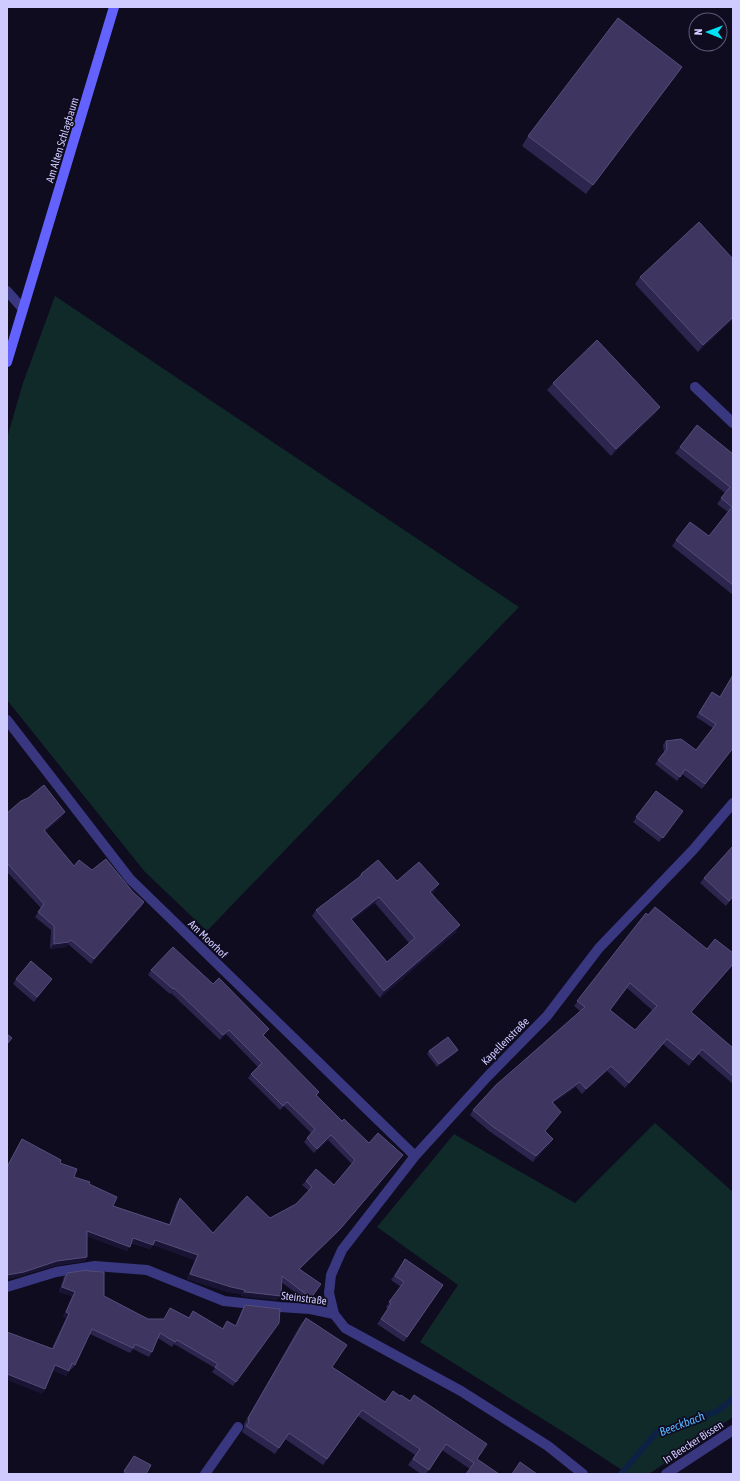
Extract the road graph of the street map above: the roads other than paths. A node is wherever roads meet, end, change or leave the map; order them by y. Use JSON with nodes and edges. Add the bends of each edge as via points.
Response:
{"nodes":[{"id":1,"x":114,"y":7,"type":"edge"},
{"id":2,"x":7,"y":291,"type":"edge"},
{"id":3,"x":23,"y":309,"type":"junction"},
{"id":4,"x":7,"y":362,"type":"edge"},
{"id":5,"x":695,"y":387,"type":"dead end"},
{"id":6,"x":733,"y":423,"type":"edge"},
{"id":7,"x":7,"y":720,"type":"edge"},
{"id":8,"x":733,"y":803,"type":"edge"},
{"id":9,"x":416,"y":1156,"type":"junction"},
{"id":10,"x":7,"y":1287,"type":"edge"},
{"id":11,"x":334,"y":1314,"type":"junction"},
{"id":12,"x":238,"y":1427,"type":"dead end"},
{"id":13,"x":733,"y":1430,"type":"edge"},
{"id":14,"x":206,"y":1474,"type":"edge"},
{"id":15,"x":583,"y":1474,"type":"edge"},
{"id":16,"x":666,"y":1474,"type":"edge"}],
"edges":[{"from":1,"to":3,"type":"main road","name":"Am Alten Schlagbaum"},
{"from":2,"to":3,"type":"street"},
{"from":3,"to":4,"type":"main road"},
{"from":5,"to":6,"type":"street"},
{"from":7,"to":9,"type":"street","name":"Am Moorhof","via":[[130,879]]},
{"from":8,"to":9,"type":"street","name":"Kapellenstraße","via":[[693,850],[599,948],[547,1016],[488,1076]]},
{"from":9,"to":11,"type":"street","name":"Kapellenstraße","via":[[342,1250],[330,1281],[329,1293]]},
{"from":10,"to":11,"type":"street","name":"Steinstraße","via":[[56,1272],[95,1266],[147,1270],[224,1301],[310,1309]]},
{"from":11,"to":15,"type":"street","name":"Steinstraße","via":[[345,1328],[461,1391],[548,1446]]},
{"from":12,"to":14,"type":"street"},
{"from":13,"to":16,"type":"street","name":"In Beecker Bissen"}]}
